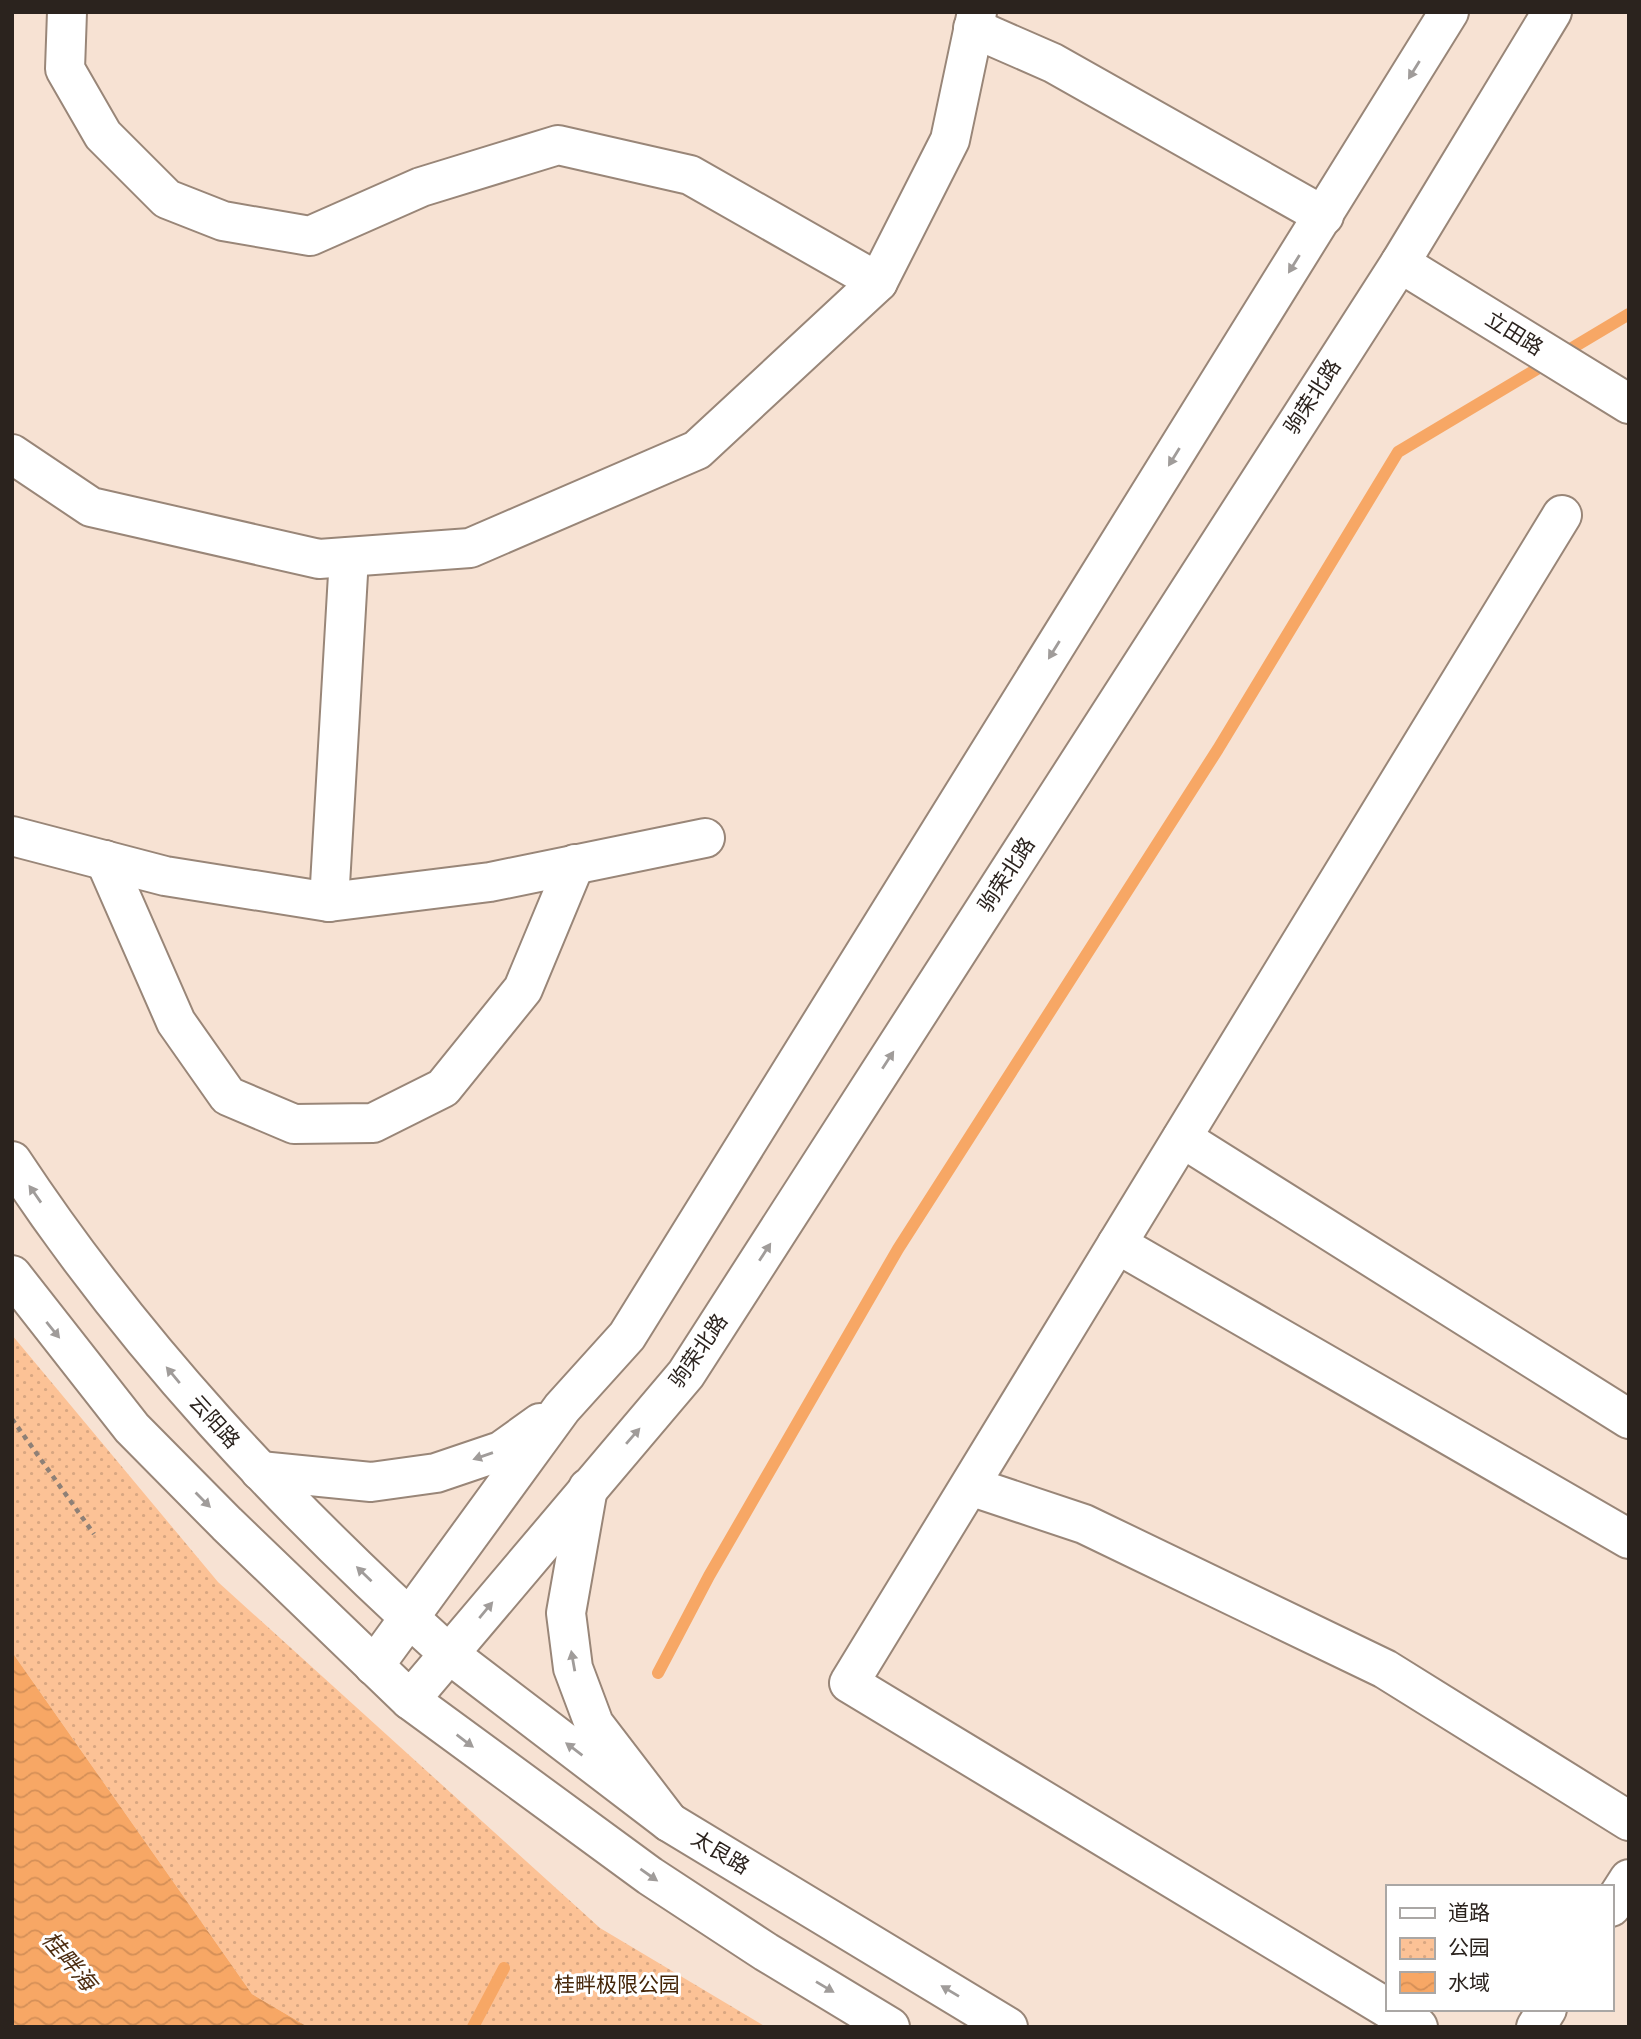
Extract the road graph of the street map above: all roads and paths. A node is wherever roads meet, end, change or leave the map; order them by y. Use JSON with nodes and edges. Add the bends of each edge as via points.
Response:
{"nodes":[{"id":1,"x":67,"y":12,"type":"edge"},
{"id":2,"x":1449,"y":12,"type":"edge"},
{"id":3,"x":1552,"y":12,"type":"edge"},
{"id":4,"x":975,"y":20,"type":"edge"},
{"id":5,"x":1324,"y":216,"type":"junction"},
{"id":6,"x":1400,"y":263,"type":"junction"},
{"id":7,"x":878,"y":282,"type":"junction"},
{"id":8,"x":1629,"y":404,"type":"edge"},
{"id":9,"x":12,"y":454,"type":"edge"},
{"id":10,"x":1562,"y":515,"type":"dead end"},
{"id":11,"x":349,"y":557,"type":"junction"},
{"id":12,"x":12,"y":836,"type":"edge"},
{"id":13,"x":705,"y":838,"type":"dead end"},
{"id":14,"x":104,"y":860,"type":"junction"},
{"id":15,"x":575,"y":864,"type":"junction"},
{"id":16,"x":329,"y":902,"type":"junction"},
{"id":17,"x":1182,"y":1138,"type":"junction"},
{"id":18,"x":12,"y":1161,"type":"edge"},
{"id":19,"x":1117,"y":1244,"type":"junction"},
{"id":20,"x":12,"y":1275,"type":"edge"},
{"id":21,"x":562,"y":1408,"type":"junction"},
{"id":22,"x":12,"y":1419,"type":"edge"},
{"id":23,"x":1629,"y":1419,"type":"edge"},
{"id":24,"x":260,"y":1471,"type":"junction"},
{"id":25,"x":970,"y":1486,"type":"junction"},
{"id":26,"x":588,"y":1488,"type":"junction"},
{"id":27,"x":94,"y":1535,"type":"dead end"},
{"id":28,"x":1629,"y":1539,"type":"edge"},
{"id":29,"x":408,"y":1617,"type":"junction"},
{"id":30,"x":450,"y":1654,"type":"junction"},
{"id":31,"x":385,"y":1684,"type":"junction"},
{"id":32,"x":1629,"y":1821,"type":"edge"},
{"id":33,"x":669,"y":1822,"type":"junction"},
{"id":34,"x":1629,"y":1879,"type":"edge"},
{"id":35,"x":1613,"y":1904,"type":"edge"},
{"id":36,"x":1386,"y":2008,"type":"edge"},
{"id":37,"x":1391,"y":2011,"type":"edge"},
{"id":38,"x":1546,"y":2011,"type":"edge"},
{"id":39,"x":890,"y":2027,"type":"edge"},
{"id":40,"x":1008,"y":2027,"type":"edge"},
{"id":41,"x":1418,"y":2027,"type":"edge"},
{"id":42,"x":1535,"y":2027,"type":"edge"}],
"edges":[{"from":1,"to":7,"type":"street","via":[[65,69],[103,135],[167,199],[223,221],[310,236],[421,187],[558,145],[690,175]]},
{"from":2,"to":5,"type":"street","one_way":true},
{"from":3,"to":6,"type":"street","name":"驹荣北路"},
{"from":4,"to":5,"type":"street"},
{"from":4,"to":7,"type":"street","via":[[950,140]]},
{"from":5,"to":21,"type":"street","one_way":true,"via":[[627,1336]]},
{"from":6,"to":8,"type":"street","name":"立田路"},
{"from":26,"to":6,"type":"street","name":"驹荣北路","one_way":true,"via":[[686,1374]]},
{"from":7,"to":11,"type":"street","via":[[697,450],[470,548]]},
{"from":9,"to":11,"type":"street","via":[[91,507],[320,559]]},
{"from":10,"to":17,"type":"street"},
{"from":11,"to":16,"type":"street"},
{"from":12,"to":14,"type":"street"},
{"from":13,"to":15,"type":"street"},
{"from":14,"to":15,"type":"street","via":[[176,1022],[228,1096],[294,1124],[373,1123],[443,1088],[523,989]]},
{"from":14,"to":16,"type":"street","via":[[165,876]]},
{"from":15,"to":16,"type":"street","via":[[490,882]]},
{"from":17,"to":19,"type":"street"},
{"from":17,"to":23,"type":"street"},
{"from":24,"to":18,"type":"street","name":"云阳路","one_way":true,"via":[[105,1293]]},
{"from":19,"to":25,"type":"street"},
{"from":19,"to":28,"type":"street"},
{"from":20,"to":31,"type":"street","one_way":true,"via":[[132,1428]]},
{"from":21,"to":24,"type":"street","one_way":true,"via":[[501,1451],[436,1473],[371,1482]]},
{"from":21,"to":29,"type":"street"},
{"from":22,"to":27,"type":"path"},
{"from":29,"to":24,"type":"street","name":"云阳路","one_way":true},
{"from":25,"to":32,"type":"street","via":[[1084,1524],[1385,1669]]},
{"from":25,"to":36,"type":"street","via":[[849,1683]]},
{"from":30,"to":26,"type":"street","name":"驹荣北路","one_way":true},
{"from":33,"to":26,"type":"street","one_way":true,"via":[[594,1724],[573,1668],[566,1613]]},
{"from":29,"to":30,"type":"street","name":"云阳路"},
{"from":29,"to":31,"type":"street"},
{"from":30,"to":31,"type":"street","name":"驹荣北路"},
{"from":33,"to":30,"type":"street","name":"太艮路","one_way":true},
{"from":31,"to":39,"type":"street","one_way":true,"via":[[650,1876]]},
{"from":40,"to":33,"type":"street","name":"太艮路","one_way":true},
{"from":34,"to":35,"type":"street"},
{"from":37,"to":41,"type":"street"},
{"from":38,"to":42,"type":"street"}]}
